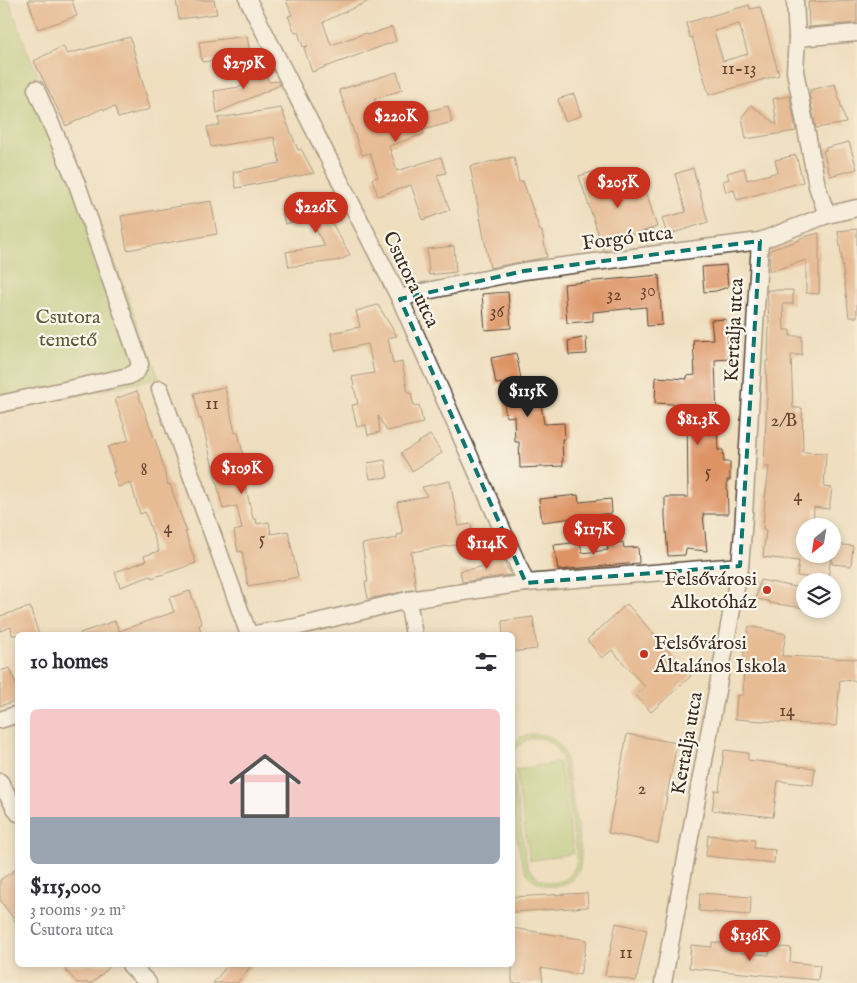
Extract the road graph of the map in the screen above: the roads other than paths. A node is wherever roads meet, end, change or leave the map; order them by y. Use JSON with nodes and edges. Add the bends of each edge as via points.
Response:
{"nodes":[{"id":1,"x":248,"y":0,"type":"edge"},
{"id":2,"x":795,"y":0,"type":"edge"},
{"id":3,"x":857,"y":33,"type":"edge"},
{"id":4,"x":797,"y":38,"type":"junction"},
{"id":5,"x":36,"y":90,"type":"dead end"},
{"id":6,"x":857,"y":208,"type":"edge"},
{"id":7,"x":827,"y":215,"type":"junction"},
{"id":8,"x":760,"y":241,"type":"junction"},
{"id":9,"x":400,"y":299,"type":"junction"},
{"id":10,"x":160,"y":389,"type":"dead end"},
{"id":11,"x":0,"y":404,"type":"edge"},
{"id":12,"x":740,"y":566,"type":"junction"},
{"id":13,"x":526,"y":583,"type":"junction"},
{"id":14,"x":408,"y":600,"type":"junction"},
{"id":15,"x":248,"y":632,"type":"edge"},
{"id":16,"x":267,"y":632,"type":"edge"},
{"id":17,"x":413,"y":632,"type":"edge"},
{"id":18,"x":15,"y":715,"type":"edge"},
{"id":19,"x":0,"y":720,"type":"edge"},
{"id":20,"x":0,"y":782,"type":"edge"},
{"id":21,"x":15,"y":808,"type":"edge"},
{"id":22,"x":132,"y":967,"type":"edge"},
{"id":23,"x":148,"y":983,"type":"edge"},
{"id":24,"x":662,"y":983,"type":"edge"}],
"edges":[{"from":1,"to":9,"type":"street","name":"Csutora utca"},
{"from":2,"to":4,"type":"street"},
{"from":3,"to":4,"type":"street"},
{"from":4,"to":7,"type":"street","via":[[795,71],[817,186]]},
{"from":5,"to":11,"type":"street","via":[[77,184],[140,364],[137,371],[129,376]]},
{"from":6,"to":7,"type":"street","name":"Forgó utca"},
{"from":7,"to":8,"type":"street","name":"Forgó utca"},
{"from":8,"to":9,"type":"street","name":"Forgó utca","via":[[524,271]]},
{"from":8,"to":12,"type":"street","name":"Kertalja utca"},
{"from":9,"to":13,"type":"street","name":"Csutora utca"},
{"from":10,"to":15,"type":"street"},
{"from":12,"to":13,"type":"street"},
{"from":12,"to":24,"type":"street","name":"Kertalja utca"},
{"from":13,"to":14,"type":"street"},
{"from":14,"to":16,"type":"street"},
{"from":14,"to":17,"type":"street"},
{"from":18,"to":19,"type":"street"},
{"from":20,"to":21,"type":"street"},
{"from":22,"to":23,"type":"street"}]}
